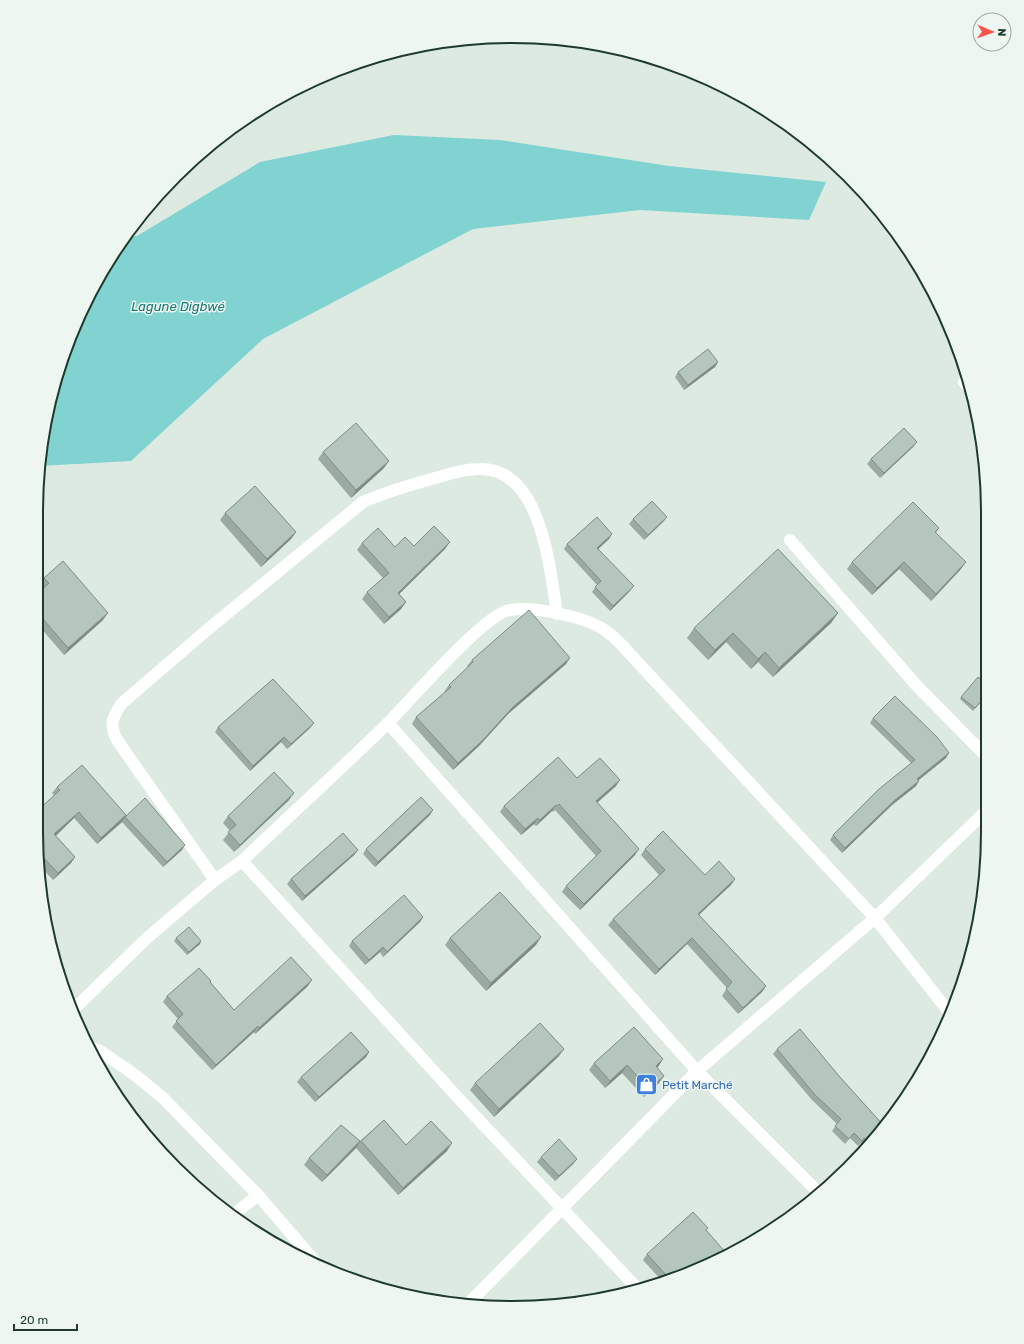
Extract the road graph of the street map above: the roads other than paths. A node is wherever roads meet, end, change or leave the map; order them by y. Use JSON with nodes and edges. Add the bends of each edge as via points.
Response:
{"nodes":[{"id":1,"x":790,"y":540,"type":"dead end"},
{"id":2,"x":557,"y":614,"type":"junction"},
{"id":3,"x":388,"y":723,"type":"junction"},
{"id":4,"x":981,"y":751,"type":"edge"},
{"id":5,"x":981,"y":816,"type":"edge"},
{"id":6,"x":242,"y":861,"type":"junction"},
{"id":7,"x":216,"y":880,"type":"junction"},
{"id":8,"x":875,"y":918,"type":"junction"},
{"id":9,"x":77,"y":1006,"type":"edge"},
{"id":10,"x":946,"y":1008,"type":"edge"},
{"id":11,"x":97,"y":1050,"type":"edge"},
{"id":12,"x":697,"y":1071,"type":"junction"},
{"id":13,"x":816,"y":1190,"type":"edge"},
{"id":14,"x":258,"y":1195,"type":"junction"},
{"id":15,"x":562,"y":1208,"type":"junction"},
{"id":16,"x":237,"y":1212,"type":"edge"},
{"id":17,"x":309,"y":1255,"type":"edge"},
{"id":18,"x":633,"y":1285,"type":"edge"},
{"id":19,"x":473,"y":1299,"type":"edge"}],
"edges":[{"from":1,"to":4,"type":"street","via":[[917,686]]},
{"from":2,"to":3,"type":"street","via":[[509,610],[494,617],[471,637]]},
{"from":2,"to":7,"type":"street","via":[[540,525],[531,503],[518,485],[502,473],[481,469],[456,472],[383,493],[363,502],[120,704],[114,717],[111,729],[117,740]]},
{"from":2,"to":8,"type":"street","via":[[582,619],[606,631]]},
{"from":3,"to":6,"type":"street"},
{"from":3,"to":12,"type":"street"},
{"from":5,"to":8,"type":"street"},
{"from":6,"to":7,"type":"street"},
{"from":6,"to":15,"type":"street"},
{"from":7,"to":9,"type":"street","via":[[147,938]]},
{"from":8,"to":10,"type":"street"},
{"from":8,"to":12,"type":"street"},
{"from":11,"to":14,"type":"street","via":[[135,1075],[163,1098]]},
{"from":12,"to":13,"type":"street"},
{"from":12,"to":15,"type":"street"},
{"from":14,"to":16,"type":"street"},
{"from":14,"to":17,"type":"street"},
{"from":15,"to":18,"type":"street"},
{"from":15,"to":19,"type":"street"}]}
